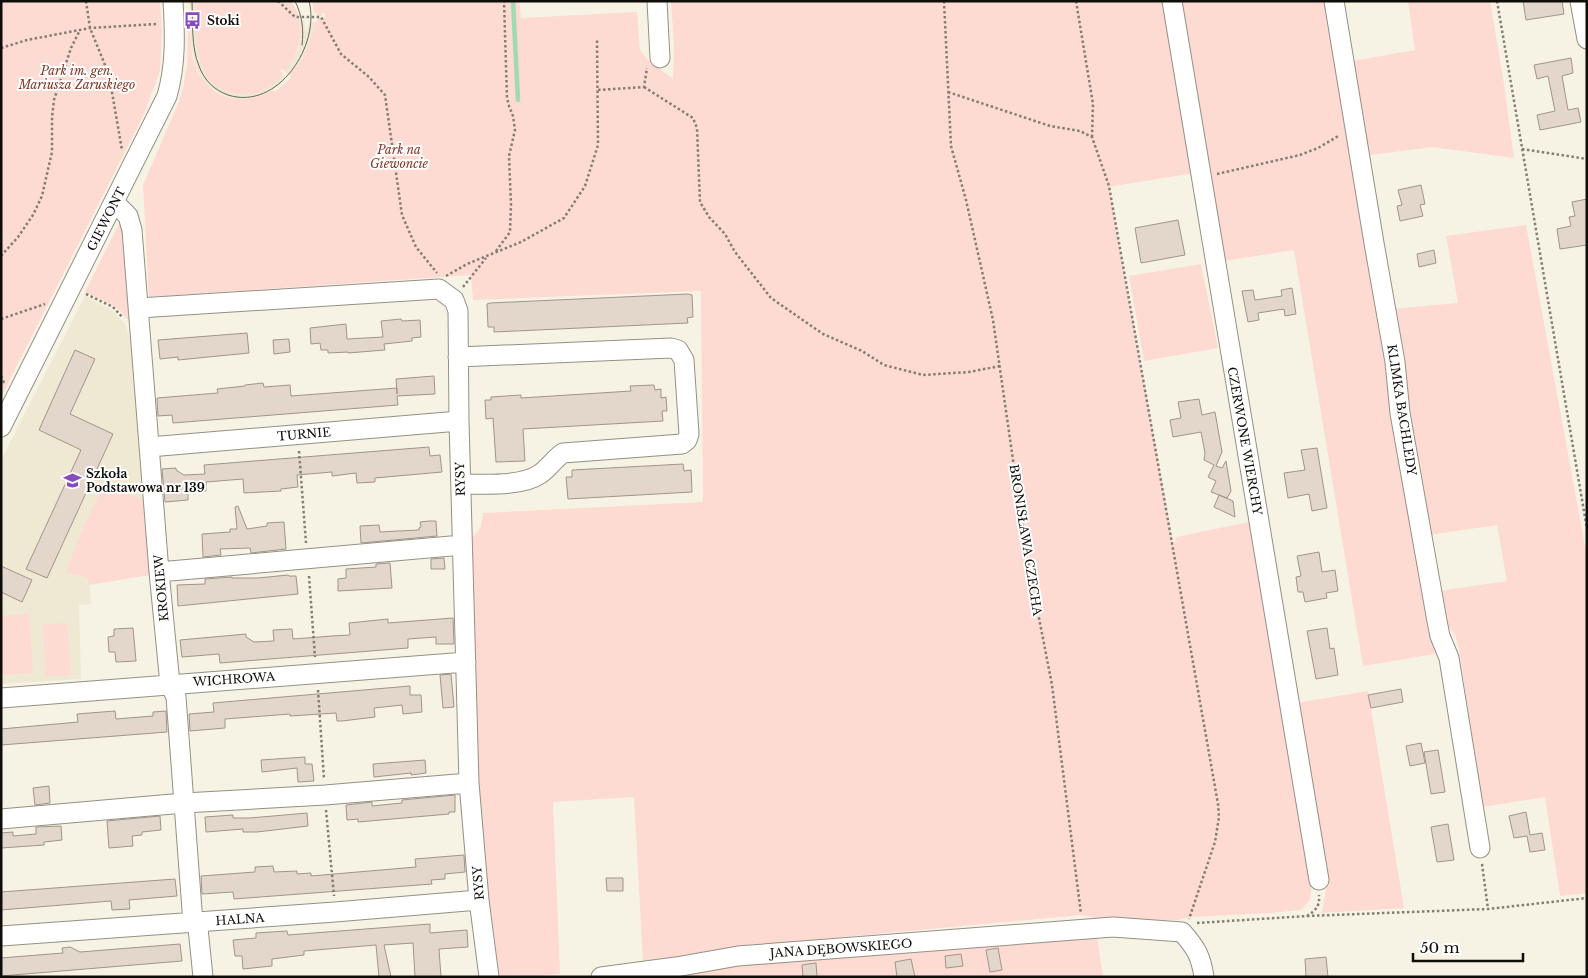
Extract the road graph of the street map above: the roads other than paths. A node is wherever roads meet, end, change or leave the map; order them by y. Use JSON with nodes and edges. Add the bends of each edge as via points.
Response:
{"nodes":[{"id":1,"x":174,"y":1,"type":"edge"},
{"id":2,"x":657,"y":1,"type":"edge"},
{"id":3,"x":1172,"y":1,"type":"edge"},
{"id":4,"x":1334,"y":1,"type":"edge"},
{"id":5,"x":1580,"y":1,"type":"edge"},
{"id":6,"x":1587,"y":39,"type":"edge"},
{"id":7,"x":660,"y":58,"type":"road end"},
{"id":8,"x":115,"y":203,"type":"junction"},
{"id":9,"x":139,"y":308,"type":"junction"},
{"id":10,"x":458,"y":357,"type":"junction"},
{"id":11,"x":459,"y":421,"type":"junction"},
{"id":12,"x":1,"y":427,"type":"edge"},
{"id":13,"x":149,"y":447,"type":"junction"},
{"id":14,"x":461,"y":484,"type":"junction"},
{"id":15,"x":462,"y":545,"type":"junction"},
{"id":16,"x":159,"y":572,"type":"junction"},
{"id":17,"x":466,"y":662,"type":"junction"},
{"id":18,"x":170,"y":684,"type":"junction"},
{"id":19,"x":1,"y":698,"type":"edge"},
{"id":20,"x":469,"y":782,"type":"junction"},
{"id":21,"x":184,"y":803,"type":"junction"},
{"id":22,"x":1,"y":819,"type":"edge"},
{"id":23,"x":1480,"y":848,"type":"road end"},
{"id":24,"x":1318,"y":880,"type":"road end"},
{"id":25,"x":479,"y":900,"type":"junction"},
{"id":26,"x":193,"y":923,"type":"junction"},
{"id":27,"x":1,"y":936,"type":"edge"},
{"id":28,"x":203,"y":977,"type":"edge"},
{"id":29,"x":489,"y":977,"type":"edge"},
{"id":30,"x":601,"y":977,"type":"edge"},
{"id":31,"x":1204,"y":977,"type":"edge"}],
"edges":[{"from":1,"to":8,"type":"street","name":"GIEWONT","via":[[175,59],[167,96]]},
{"from":2,"to":7,"type":"street"},
{"from":3,"to":24,"type":"street","name":"CZERWONE WIERCHY"},
{"from":4,"to":23,"type":"street","name":"KLIMKA BACHLEDY","via":[[1395,362],[1400,413],[1437,621],[1449,658]]},
{"from":5,"to":6,"type":"street"},
{"from":8,"to":9,"type":"street","name":"KROKIEW","via":[[131,223]]},
{"from":8,"to":12,"type":"street","name":"GIEWONT"},
{"from":9,"to":10,"type":"street","name":"RYSY","via":[[445,289],[458,311]]},
{"from":9,"to":13,"type":"street","name":"KROKIEW"},
{"from":10,"to":11,"type":"street","name":"RYSY"},
{"from":10,"to":14,"type":"street","via":[[678,350],[684,360],[689,434],[682,444],[563,453],[543,473],[523,482]]},
{"from":11,"to":13,"type":"street","name":"TURNIE"},
{"from":11,"to":14,"type":"street","name":"RYSY"},
{"from":13,"to":16,"type":"street","name":"KROKIEW"},
{"from":14,"to":15,"type":"street","name":"RYSY"},
{"from":15,"to":16,"type":"street"},
{"from":15,"to":17,"type":"street","name":"RYSY"},
{"from":16,"to":18,"type":"street","name":"KROKIEW"},
{"from":17,"to":18,"type":"street","name":"WICHROWA"},
{"from":17,"to":20,"type":"street","name":"RYSY"},
{"from":18,"to":19,"type":"street","name":"WICHROWA"},
{"from":18,"to":21,"type":"street","name":"KROKIEW","via":[[176,697]]},
{"from":20,"to":21,"type":"street"},
{"from":20,"to":25,"type":"street","name":"RYSY"},
{"from":21,"to":22,"type":"street"},
{"from":21,"to":26,"type":"street","name":"KROKIEW"},
{"from":25,"to":26,"type":"street","name":"HALNA"},
{"from":25,"to":29,"type":"street","name":"RYSY"},
{"from":26,"to":27,"type":"street","name":"HALNA"},
{"from":26,"to":28,"type":"street","name":"KROKIEW","via":[[198,928]]},
{"from":30,"to":31,"type":"street","name":"JANA DĘBOWSKIEGO","via":[[738,956],[1113,928],[1182,932],[1201,957]]}]}
